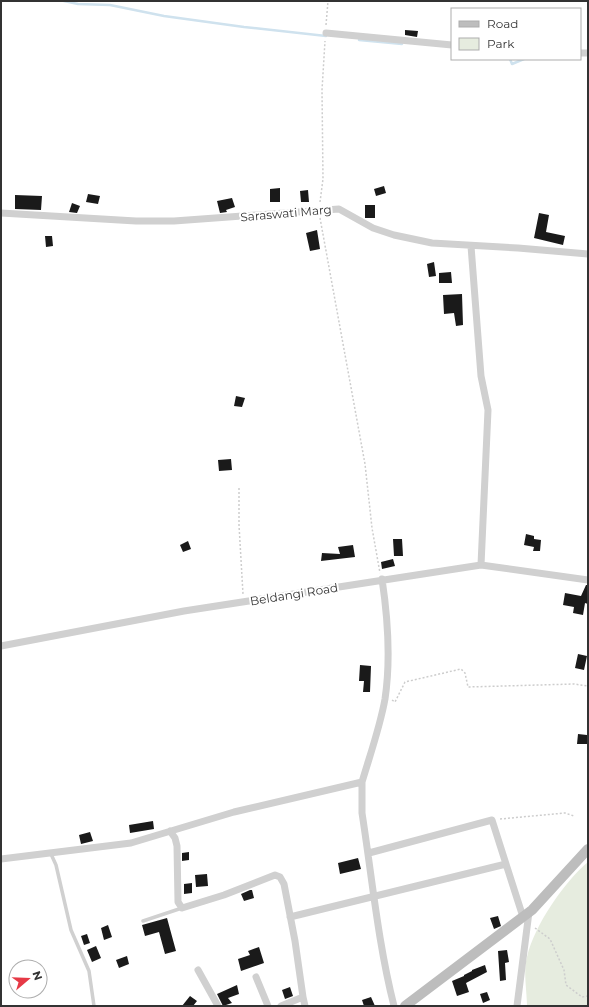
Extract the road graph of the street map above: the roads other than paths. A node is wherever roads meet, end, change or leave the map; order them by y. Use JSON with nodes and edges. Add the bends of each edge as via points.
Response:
{"nodes":[{"id":1,"x":326,"y":33,"type":"road end"},
{"id":2,"x":451,"y":45,"type":"edge"},
{"id":3,"x":1,"y":213,"type":"edge"},
{"id":4,"x":471,"y":246,"type":"junction"},
{"id":5,"x":588,"y":254,"type":"edge"},
{"id":6,"x":481,"y":565,"type":"junction"},
{"id":7,"x":382,"y":579,"type":"junction"},
{"id":8,"x":588,"y":580,"type":"edge"},
{"id":9,"x":1,"y":646,"type":"edge"},
{"id":10,"x":362,"y":782,"type":"junction"},
{"id":11,"x":170,"y":831,"type":"junction"},
{"id":12,"x":588,"y":848,"type":"edge"},
{"id":13,"x":369,"y":853,"type":"junction"},
{"id":14,"x":51,"y":854,"type":"junction"},
{"id":15,"x":1,"y":859,"type":"edge"},
{"id":16,"x":506,"y":864,"type":"junction"},
{"id":17,"x":374,"y":897,"type":"junction"},
{"id":18,"x":182,"y":908,"type":"junction"},
{"id":19,"x":526,"y":914,"type":"junction"},
{"id":20,"x":290,"y":917,"type":"junction"},
{"id":21,"x":143,"y":921,"type":"dead end"},
{"id":22,"x":198,"y":970,"type":"dead end"},
{"id":23,"x":256,"y":977,"type":"dead end"},
{"id":24,"x":303,"y":997,"type":"junction"},
{"id":25,"x":94,"y":1006,"type":"edge"},
{"id":26,"x":218,"y":1006,"type":"edge"},
{"id":27,"x":268,"y":1006,"type":"edge"},
{"id":28,"x":281,"y":1006,"type":"edge"},
{"id":29,"x":305,"y":1006,"type":"edge"},
{"id":30,"x":394,"y":1006,"type":"edge"},
{"id":31,"x":405,"y":1006,"type":"edge"},
{"id":32,"x":517,"y":1006,"type":"edge"}],
"edges":[{"from":1,"to":2,"type":"street"},
{"from":3,"to":4,"type":"street","name":"Saraswati Marg","via":[[174,222],[339,209],[373,228],[394,235],[432,243]]},
{"from":4,"to":5,"type":"street","name":"Saraswati Marg"},
{"from":4,"to":6,"type":"street","via":[[481,376],[488,410]]},
{"from":6,"to":7,"type":"street","name":"Beldangi Road"},
{"from":6,"to":8,"type":"street","name":"Beldangi Road"},
{"from":7,"to":9,"type":"street","name":"Beldangi Road"},
{"from":7,"to":10,"type":"street","via":[[388,639],[386,686]]},
{"from":10,"to":11,"type":"street","via":[[234,812]]},
{"from":10,"to":13,"type":"street","via":[[362,813]]},
{"from":11,"to":14,"type":"street","via":[[131,843]]},
{"from":11,"to":18,"type":"street","via":[[177,846],[178,902]]},
{"from":12,"to":19,"type":"street"},
{"from":13,"to":16,"type":"street","via":[[492,820]]},
{"from":13,"to":17,"type":"street"},
{"from":14,"to":15,"type":"street"},
{"from":14,"to":25,"type":"lane","via":[[56,865],[71,930],[89,970]]},
{"from":16,"to":17,"type":"street"},
{"from":16,"to":19,"type":"street"},
{"from":17,"to":20,"type":"street"},
{"from":17,"to":30,"type":"street","via":[[385,969]]},
{"from":18,"to":20,"type":"street","via":[[275,875],[280,877],[284,884]]},
{"from":18,"to":21,"type":"lane"},
{"from":19,"to":31,"type":"street"},
{"from":19,"to":32,"type":"street","via":[[528,926]]},
{"from":20,"to":24,"type":"street"},
{"from":22,"to":26,"type":"street"},
{"from":23,"to":27,"type":"street"},
{"from":24,"to":28,"type":"street"},
{"from":24,"to":29,"type":"street"}]}
